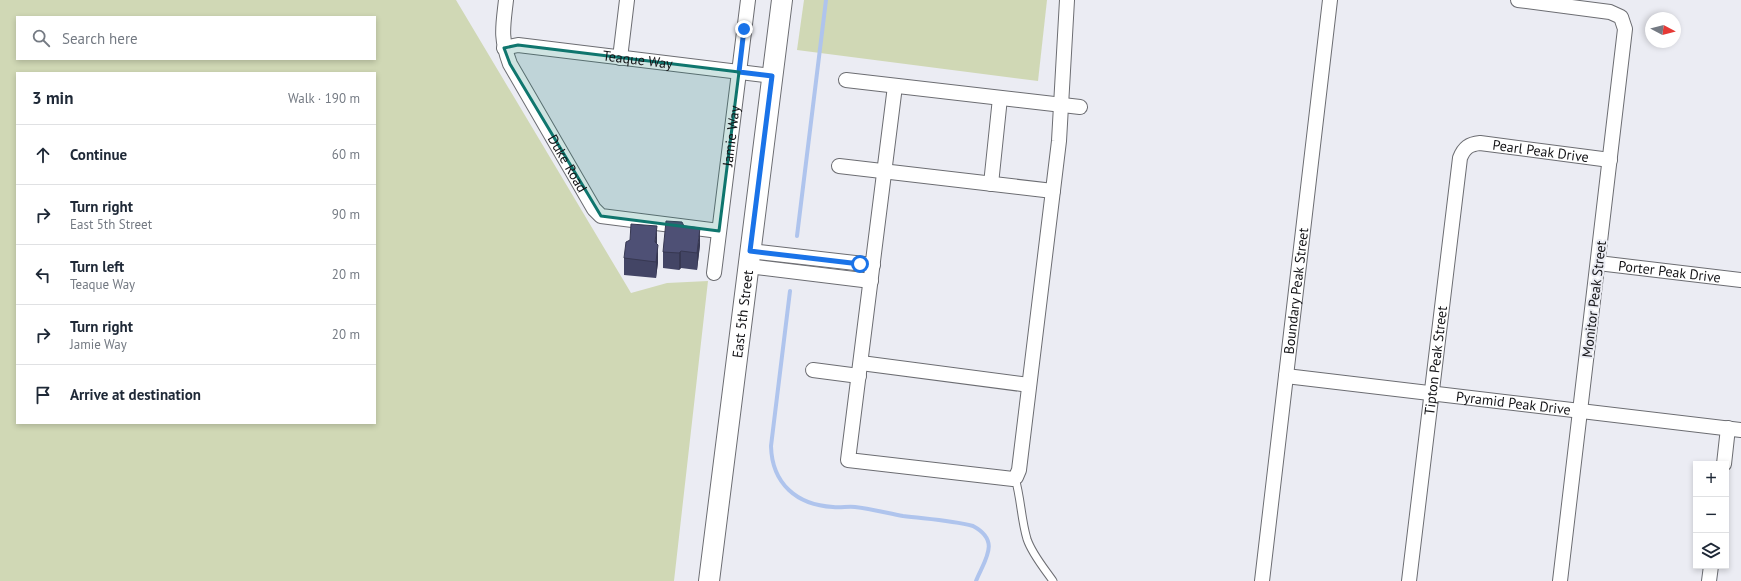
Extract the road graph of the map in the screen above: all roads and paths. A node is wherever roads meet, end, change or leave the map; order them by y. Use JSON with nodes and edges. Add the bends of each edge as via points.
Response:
{"nodes":[{"id":1,"x":506,"y":0,"type":"edge"},
{"id":2,"x":627,"y":0,"type":"edge"},
{"id":3,"x":748,"y":0,"type":"edge"},
{"id":4,"x":782,"y":0,"type":"edge"},
{"id":5,"x":1067,"y":0,"type":"edge"},
{"id":6,"x":1330,"y":0,"type":"edge"},
{"id":7,"x":1518,"y":0,"type":"edge"},
{"id":8,"x":504,"y":48,"type":"junction"},
{"id":9,"x":620,"y":58,"type":"junction"},
{"id":10,"x":739,"y":72,"type":"junction"},
{"id":11,"x":772,"y":76,"type":"junction"},
{"id":12,"x":846,"y":80,"type":"dead end"},
{"id":13,"x":895,"y":86,"type":"junction"},
{"id":14,"x":1000,"y":98,"type":"junction"},
{"id":15,"x":1061,"y":105,"type":"junction"},
{"id":16,"x":1080,"y":107,"type":"dead end"},
{"id":17,"x":1471,"y":144,"type":"joint"},
{"id":18,"x":1610,"y":160,"type":"junction"},
{"id":19,"x":839,"y":166,"type":"dead end"},
{"id":20,"x":884,"y":171,"type":"junction"},
{"id":21,"x":991,"y":184,"type":"junction"},
{"id":22,"x":1053,"y":191,"type":"junction"},
{"id":23,"x":719,"y":232,"type":"junction"},
{"id":24,"x":749,"y":259,"type":"junction"},
{"id":25,"x":836,"y":261,"type":"junction"},
{"id":26,"x":1598,"y":263,"type":"junction"},
{"id":27,"x":873,"y":265,"type":"junction"},
{"id":28,"x":714,"y":273,"type":"dead end"},
{"id":29,"x":834,"y":277,"type":"junction"},
{"id":30,"x":1741,"y":280,"type":"edge"},
{"id":31,"x":871,"y":281,"type":"junction"},
{"id":32,"x":860,"y":369,"type":"junction"},
{"id":33,"x":814,"y":370,"type":"dead end"},
{"id":34,"x":1286,"y":376,"type":"junction"},
{"id":35,"x":1029,"y":385,"type":"junction"},
{"id":36,"x":1432,"y":394,"type":"junction"},
{"id":37,"x":1580,"y":411,"type":"junction"},
{"id":38,"x":1735,"y":429,"type":"edge"},
{"id":39,"x":1725,"y":461,"type":"edge"},
{"id":40,"x":1014,"y":478,"type":"junction"},
{"id":41,"x":1711,"y":569,"type":"edge"},
{"id":42,"x":709,"y":581,"type":"edge"},
{"id":43,"x":1053,"y":581,"type":"edge"},
{"id":44,"x":1262,"y":581,"type":"edge"},
{"id":45,"x":1409,"y":581,"type":"edge"},
{"id":46,"x":1560,"y":581,"type":"edge"},
{"id":47,"x":1709,"y":581,"type":"edge"}],
"edges":[{"from":1,"to":8,"type":"street","name":"Duke Road","via":[[502,34]]},
{"from":2,"to":9,"type":"street"},
{"from":3,"to":10,"type":"street","name":"Jamie Way"},
{"from":4,"to":11,"type":"main road","name":"East 5th Street"},
{"from":5,"to":15,"type":"street"},
{"from":6,"to":34,"type":"street","name":"Boundary Peak Street"},
{"from":7,"to":18,"type":"street","name":"Monitor Peak Street","via":[[1598,9],[1621,17],[1624,42]]},
{"from":8,"to":9,"type":"street","name":"Teaque Way","via":[[518,45]]},
{"from":8,"to":23,"type":"street","name":"Duke Road","via":[[510,64],[594,209],[601,216]]},
{"from":9,"to":10,"type":"street","name":"Teaque Way"},
{"from":10,"to":11,"type":"street","name":"Teaque Way"},
{"from":10,"to":23,"type":"street","name":"Jamie Way"},
{"from":11,"to":24,"type":"main road","name":"East 5th Street"},
{"from":12,"to":13,"type":"street"},
{"from":13,"to":14,"type":"street"},
{"from":13,"to":20,"type":"street"},
{"from":14,"to":15,"type":"street"},
{"from":14,"to":21,"type":"street"},
{"from":15,"to":16,"type":"street"},
{"from":15,"to":22,"type":"street"},
{"from":17,"to":18,"type":"street","name":"Pearl Peak Drive"},
{"from":17,"to":36,"type":"street","name":"Tipton Peak Street","via":[[1462,152],[1460,158]]},
{"from":18,"to":26,"type":"street","name":"Monitor Peak Street"},
{"from":19,"to":20,"type":"street"},
{"from":20,"to":21,"type":"street"},
{"from":20,"to":27,"type":"street"},
{"from":21,"to":22,"type":"street"},
{"from":22,"to":35,"type":"street"},
{"from":23,"to":28,"type":"street","name":"Jamie Way"},
{"from":24,"to":25,"type":"street"},
{"from":24,"to":29,"type":"street"},
{"from":24,"to":42,"type":"main road","name":"East 5th Street"},
{"from":25,"to":27,"type":"street"},
{"from":25,"to":29,"type":"lane"},
{"from":26,"to":30,"type":"street","name":"Porter Peak Drive"},
{"from":26,"to":37,"type":"street","name":"Monitor Peak Street"},
{"from":27,"to":31,"type":"street"},
{"from":29,"to":31,"type":"street"},
{"from":31,"to":32,"type":"street"},
{"from":32,"to":33,"type":"street"},
{"from":32,"to":35,"type":"street"},
{"from":32,"to":40,"type":"street","via":[[848,460],[1010,480]]},
{"from":34,"to":36,"type":"street","name":"Pyramid Peak Drive"},
{"from":34,"to":44,"type":"street","name":"Boundary Peak Street"},
{"from":35,"to":40,"type":"street","via":[[1019,470]]},
{"from":36,"to":37,"type":"street","name":"Pyramid Peak Drive"},
{"from":36,"to":45,"type":"street","name":"Tipton Peak Street"},
{"from":37,"to":38,"type":"street","name":"Pyramid Peak Drive"},
{"from":37,"to":46,"type":"street","name":"Monitor Peak Street"},
{"from":38,"to":39,"type":"street"},
{"from":40,"to":43,"type":"lane","via":[[1028,539]]},
{"from":41,"to":47,"type":"street"}]}
